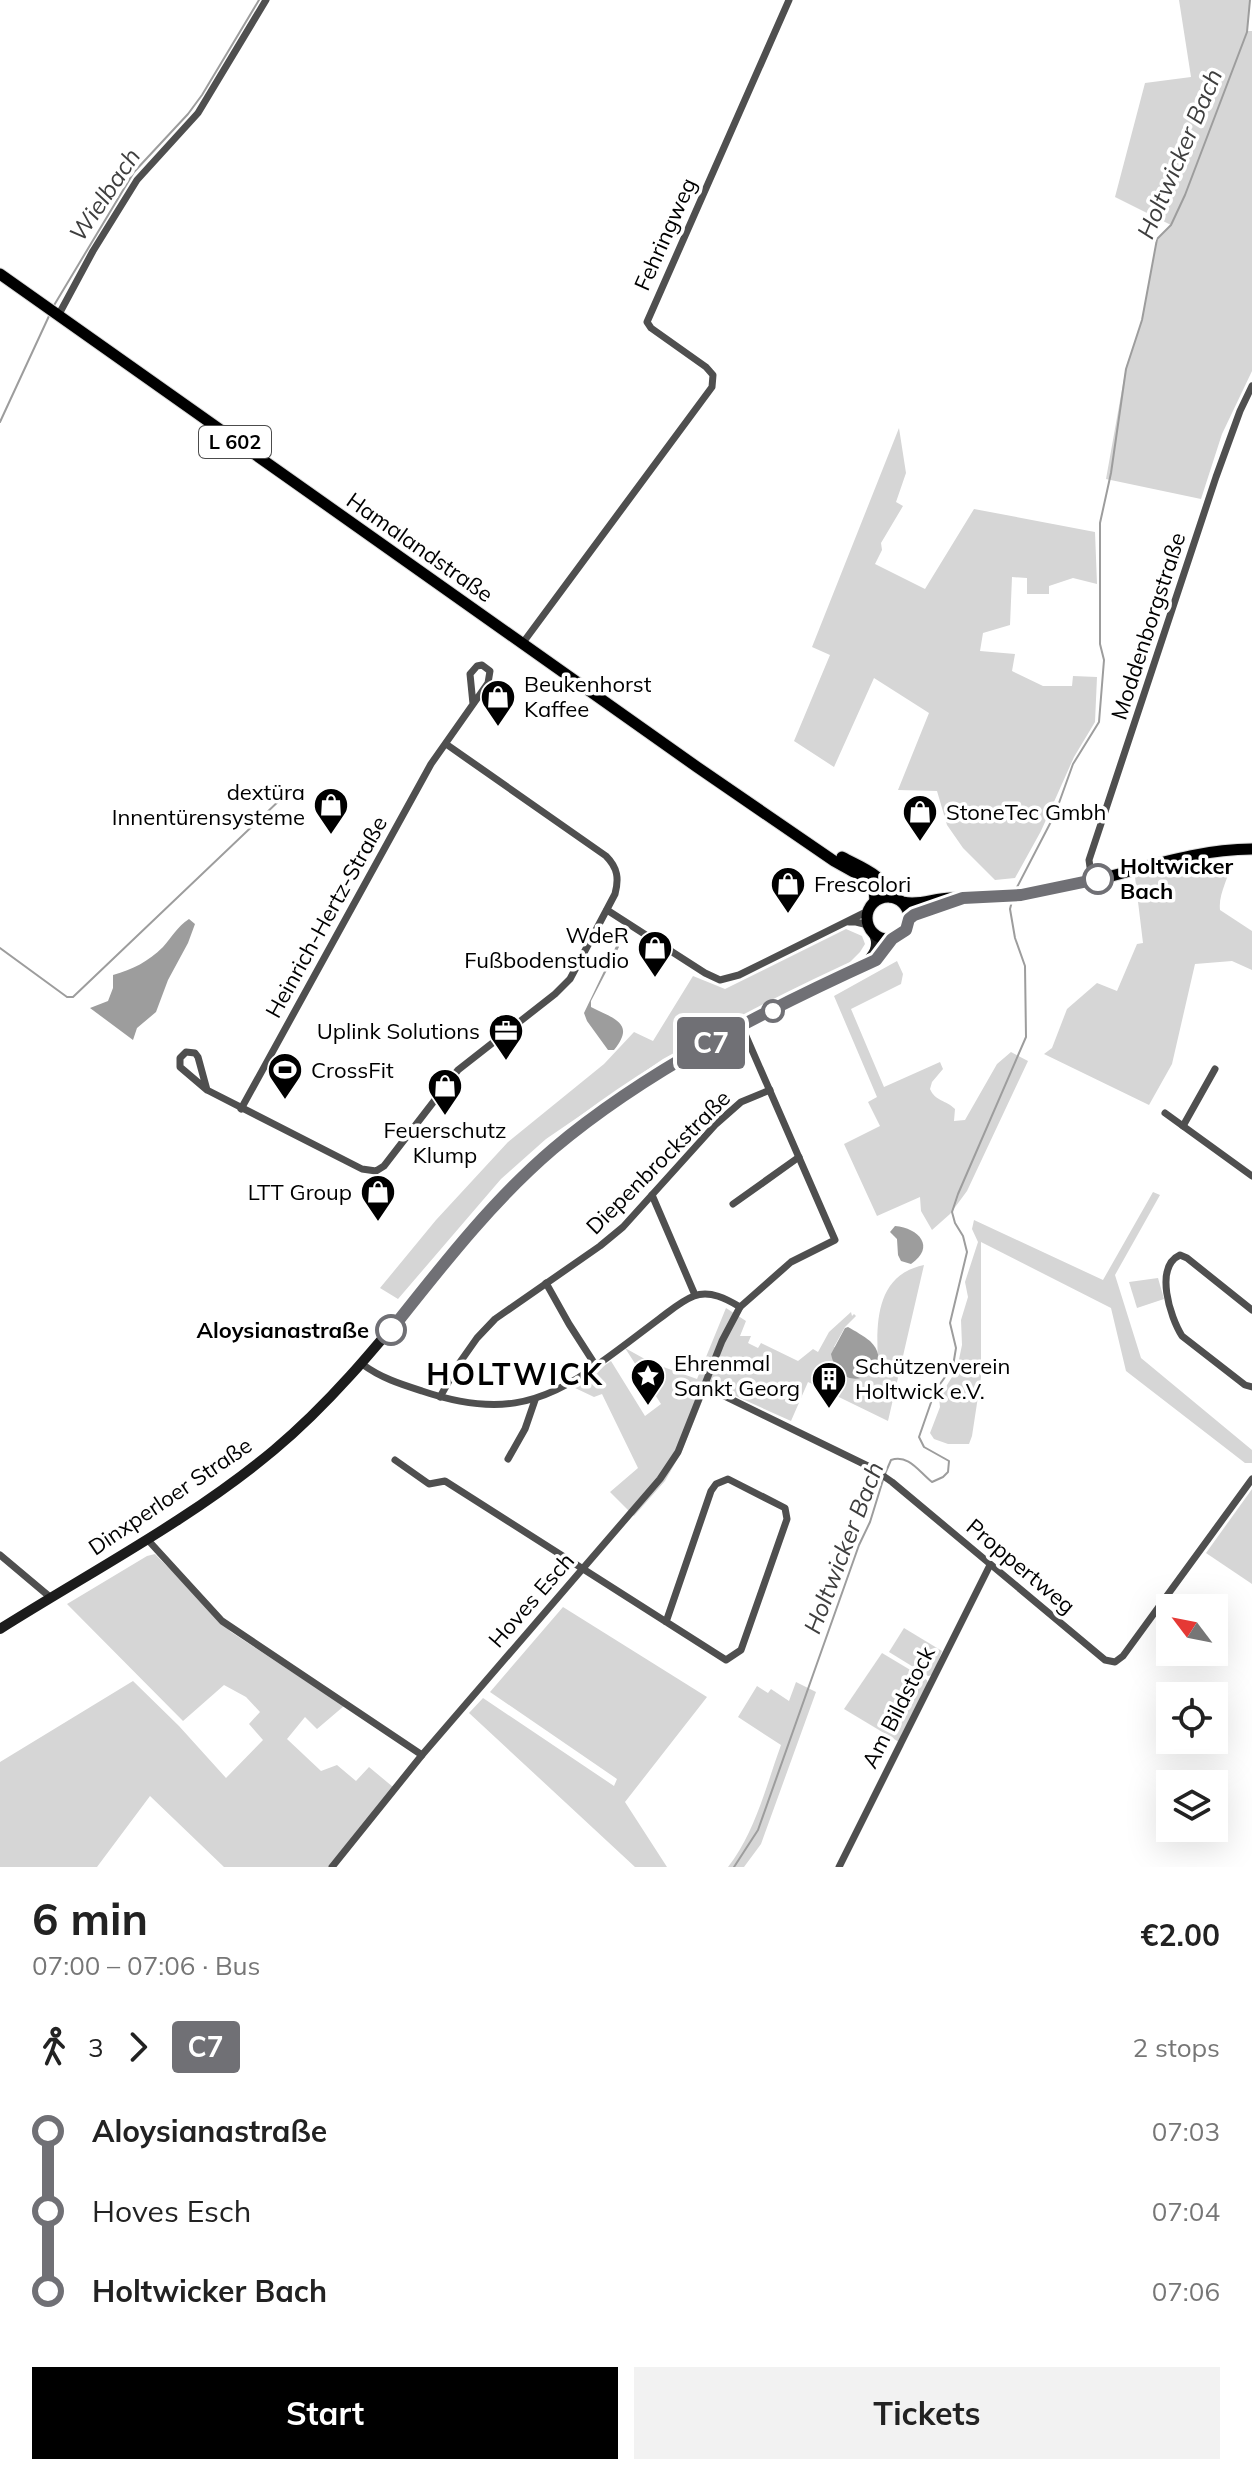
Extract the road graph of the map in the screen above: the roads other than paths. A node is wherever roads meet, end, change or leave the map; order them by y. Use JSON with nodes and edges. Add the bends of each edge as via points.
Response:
{"nodes":[{"id":1,"x":266,"y":0,"type":"edge"},
{"id":2,"x":789,"y":0,"type":"edge"},
{"id":3,"x":0,"y":274,"type":"edge"},
{"id":4,"x":54,"y":313,"type":"junction"},
{"id":5,"x":1252,"y":386,"type":"edge"},
{"id":6,"x":522,"y":644,"type":"junction"},
{"id":7,"x":473,"y":704,"type":"junction"},
{"id":8,"x":446,"y":744,"type":"junction"},
{"id":9,"x":819,"y":849,"type":"junction"},
{"id":10,"x":1252,"y":849,"type":"edge"},
{"id":11,"x":1092,"y":881,"type":"junction"},
{"id":12,"x":963,"y":898,"type":"junction"},
{"id":13,"x":897,"y":900,"type":"junction"},
{"id":14,"x":871,"y":906,"type":"junction"},
{"id":15,"x":607,"y":910,"type":"junction"},
{"id":16,"x":909,"y":919,"type":"junction"},
{"id":17,"x":843,"y":923,"type":"junction"},
{"id":18,"x":870,"y":929,"type":"junction"},
{"id":19,"x":892,"y":939,"type":"junction"},
{"id":20,"x":865,"y":965,"type":"junction"},
{"id":21,"x":742,"y":1027,"type":"junction"},
{"id":22,"x":1215,"y":1069,"type":"dead end"},
{"id":23,"x":207,"y":1090,"type":"junction"},
{"id":24,"x":770,"y":1090,"type":"junction"},
{"id":25,"x":241,"y":1109,"type":"junction"},
{"id":26,"x":1165,"y":1113,"type":"dead end"},
{"id":27,"x":1183,"y":1126,"type":"junction"},
{"id":28,"x":799,"y":1157,"type":"junction"},
{"id":29,"x":1252,"y":1176,"type":"edge"},
{"id":30,"x":652,"y":1195,"type":"junction"},
{"id":31,"x":733,"y":1204,"type":"dead end"},
{"id":32,"x":546,"y":1283,"type":"junction"},
{"id":33,"x":695,"y":1295,"type":"junction"},
{"id":34,"x":740,"y":1307,"type":"junction"},
{"id":35,"x":1252,"y":1310,"type":"edge"},
{"id":36,"x":362,"y":1364,"type":"junction"},
{"id":37,"x":596,"y":1366,"type":"junction"},
{"id":38,"x":704,"y":1386,"type":"junction"},
{"id":39,"x":1252,"y":1387,"type":"edge"},
{"id":40,"x":440,"y":1397,"type":"junction"},
{"id":41,"x":535,"y":1400,"type":"junction"},
{"id":42,"x":508,"y":1459,"type":"dead end"},
{"id":43,"x":395,"y":1460,"type":"dead end"},
{"id":44,"x":1252,"y":1479,"type":"edge"},
{"id":45,"x":147,"y":1539,"type":"junction"},
{"id":46,"x":0,"y":1555,"type":"edge"},
{"id":47,"x":990,"y":1565,"type":"junction"},
{"id":48,"x":582,"y":1569,"type":"junction"},
{"id":49,"x":50,"y":1597,"type":"junction"},
{"id":50,"x":666,"y":1622,"type":"junction"},
{"id":51,"x":0,"y":1629,"type":"edge"},
{"id":52,"x":422,"y":1755,"type":"junction"},
{"id":53,"x":332,"y":1867,"type":"edge"},
{"id":54,"x":839,"y":1867,"type":"edge"}],
"edges":[{"from":1,"to":4,"type":"street","via":[[198,113],[137,180]]},
{"from":2,"to":6,"type":"street","name":"Fehringweg","via":[[647,322],[706,367],[713,375],[712,387]]},
{"from":3,"to":4,"type":"main road","name":"Hamalandstraße","number":"L 602"},
{"from":4,"to":6,"type":"main road","name":"Hamalandstraße","number":"L 602"},
{"from":5,"to":11,"type":"street","name":"Moddenborgstraße","via":[[1216,477],[1089,860]]},
{"from":6,"to":9,"type":"main road","name":"Hamalandstraße","number":"L 602"},
{"from":7,"to":7,"type":"street","name":"Heinrich-Hertz-Straße","via":[[490,677],[482,665],[470,674]]},
{"from":7,"to":8,"type":"street","name":"Heinrich-Hertz-Straße"},
{"from":8,"to":15,"type":"street","via":[[611,861],[618,883]]},
{"from":8,"to":25,"type":"street","name":"Heinrich-Hertz-Straße"},
{"from":9,"to":13,"type":"main road","name":"Hamalandstraße","number":"L 602","via":[[877,875]]},
{"from":9,"to":14,"type":"main road","name":"Hamalandstraße","number":"L 602","via":[[868,880],[874,889]]},
{"from":10,"to":11,"type":"main road","via":[[1171,859]]},
{"from":11,"to":12,"type":"main road","via":[[1021,895]]},
{"from":12,"to":13,"type":"main road","via":[[918,904]]},
{"from":12,"to":16,"type":"main road"},
{"from":13,"to":14,"type":"main road"},
{"from":13,"to":16,"type":"main road","number":"L 602","via":[[907,907]]},
{"from":14,"to":17,"type":"street"},
{"from":14,"to":18,"type":"main road"},
{"from":15,"to":17,"type":"street","via":[[720,980]]},
{"from":15,"to":25,"type":"street","via":[[570,979],[458,1070],[384,1166],[372,1172]]},
{"from":16,"to":19,"type":"main road","via":[[902,934]]},
{"from":17,"to":18,"type":"street"},
{"from":18,"to":19,"type":"main road"},
{"from":18,"to":20,"type":"main road","via":[[876,948]]},
{"from":19,"to":20,"type":"main road","name":"Dinxperloer Straße","via":[[876,960]]},
{"from":20,"to":21,"type":"main road","name":"Dinxperloer Straße"},
{"from":21,"to":24,"type":"street","name":"Hoves Esch"},
{"from":21,"to":36,"type":"main road","name":"Dinxperloer Straße","via":[[627,1093],[552,1150],[467,1237]]},
{"from":22,"to":27,"type":"street"},
{"from":23,"to":23,"type":"street","via":[[198,1057],[186,1052],[180,1067]]},
{"from":23,"to":25,"type":"street"},
{"from":24,"to":28,"type":"street","name":"Hoves Esch"},
{"from":24,"to":30,"type":"street","name":"Diepenbrockstraße","via":[[741,1102],[716,1124]]},
{"from":26,"to":27,"type":"street"},
{"from":27,"to":29,"type":"street"},
{"from":28,"to":31,"type":"street"},
{"from":28,"to":34,"type":"street","name":"Hoves Esch","via":[[835,1240],[791,1262]]},
{"from":30,"to":32,"type":"street","name":"Diepenbrockstraße","via":[[623,1227]]},
{"from":30,"to":33,"type":"street"},
{"from":32,"to":37,"type":"street"},
{"from":32,"to":40,"type":"street","name":"Diepenbrockstraße","via":[[505,1310],[477,1338]]},
{"from":33,"to":34,"type":"street","via":[[726,1298]]},
{"from":33,"to":37,"type":"street"},
{"from":34,"to":38,"type":"street","name":"Hoves Esch"},
{"from":35,"to":39,"type":"street","via":[[1184,1256],[1173,1259],[1165,1283],[1177,1329]]},
{"from":36,"to":40,"type":"street","via":[[380,1377]]},
{"from":36,"to":45,"type":"main road","name":"Dinxperloer Straße","via":[[274,1450]]},
{"from":37,"to":41,"type":"street"},
{"from":38,"to":47,"type":"street","name":"Proppertweg","via":[[872,1468]]},
{"from":38,"to":48,"type":"street","name":"Hoves Esch","via":[[678,1452],[660,1479]]},
{"from":40,"to":41,"type":"street","via":[[470,1404]]},
{"from":41,"to":42,"type":"street"},
{"from":43,"to":48,"type":"street","via":[[429,1484],[445,1481]]},
{"from":44,"to":47,"type":"street","name":"Proppertweg","via":[[1115,1662],[1105,1660]]},
{"from":45,"to":49,"type":"main road","name":"Dinxperloer Straße"},
{"from":45,"to":52,"type":"street","via":[[222,1621]]},
{"from":46,"to":49,"type":"street"},
{"from":47,"to":54,"type":"street","name":"Am Bildstock"},
{"from":48,"to":50,"type":"street"},
{"from":48,"to":52,"type":"street","name":"Hoves Esch"},
{"from":49,"to":51,"type":"main road","name":"Dinxperloer Straße"},
{"from":50,"to":50,"type":"street","via":[[716,1484],[728,1479],[781,1505],[787,1519],[741,1650],[726,1660]]},
{"from":52,"to":53,"type":"street","name":"Hoves Esch"}]}
